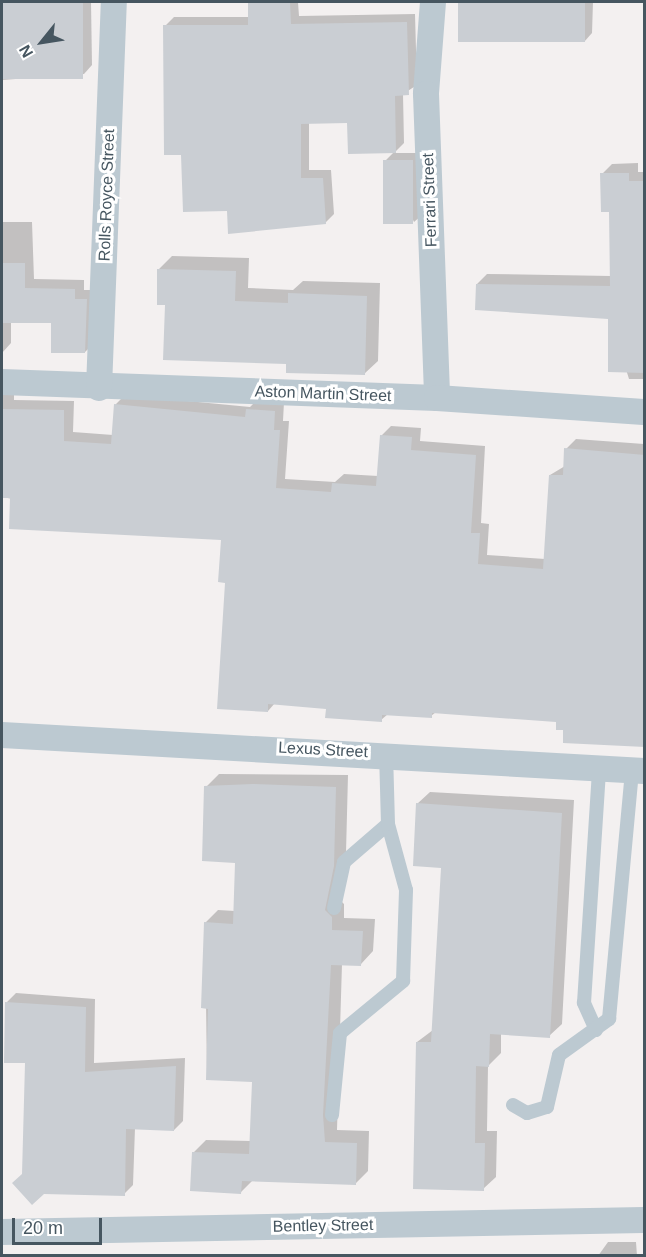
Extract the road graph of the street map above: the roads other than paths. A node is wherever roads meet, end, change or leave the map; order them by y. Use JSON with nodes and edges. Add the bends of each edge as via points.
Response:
{"nodes":[{"id":1,"x":114,"y":2,"type":"edge"},
{"id":2,"x":433,"y":2,"type":"edge"},
{"id":3,"x":2,"y":382,"type":"edge"},
{"id":4,"x":99,"y":388,"type":"junction"},
{"id":5,"x":437,"y":398,"type":"junction"},
{"id":6,"x":645,"y":412,"type":"edge"},
{"id":7,"x":2,"y":735,"type":"edge"},
{"id":8,"x":386,"y":752,"type":"junction"},
{"id":9,"x":599,"y":768,"type":"junction"},
{"id":10,"x":638,"y":771,"type":"edge"},
{"id":11,"x":388,"y":824,"type":"junction"},
{"id":12,"x":334,"y":908,"type":"dead end"},
{"id":13,"x":596,"y":1030,"type":"junction"},
{"id":14,"x":513,"y":1105,"type":"dead end"},
{"id":15,"x":332,"y":1115,"type":"dead end"},
{"id":16,"x":645,"y":1220,"type":"edge"},
{"id":17,"x":2,"y":1232,"type":"edge"}],
"edges":[{"from":1,"to":4,"type":"street","name":"Rolls Royce Street"},
{"from":2,"to":5,"type":"street","name":"Ferrari Street","via":[[426,94]]},
{"from":3,"to":4,"type":"street","name":"Aston Martin Street"},
{"from":4,"to":5,"type":"street","name":"Aston Martin Street"},
{"from":5,"to":6,"type":"street","name":"Aston Martin Street"},
{"from":7,"to":8,"type":"street","name":"Lexus Street"},
{"from":8,"to":9,"type":"street","name":"Lexus Street"},
{"from":8,"to":11,"type":"lane"},
{"from":9,"to":10,"type":"street","name":"Lexus Street"},
{"from":9,"to":13,"type":"lane","via":[[584,1003]]},
{"from":10,"to":13,"type":"lane","via":[[619,888],[615,1002],[609,1019]]},
{"from":11,"to":12,"type":"lane","via":[[344,862]]},
{"from":11,"to":15,"type":"lane","via":[[406,890],[403,981],[340,1034]]},
{"from":13,"to":14,"type":"lane","via":[[559,1055],[547,1107],[527,1113]]},
{"from":16,"to":17,"type":"street","name":"Bentley Street"}]}
